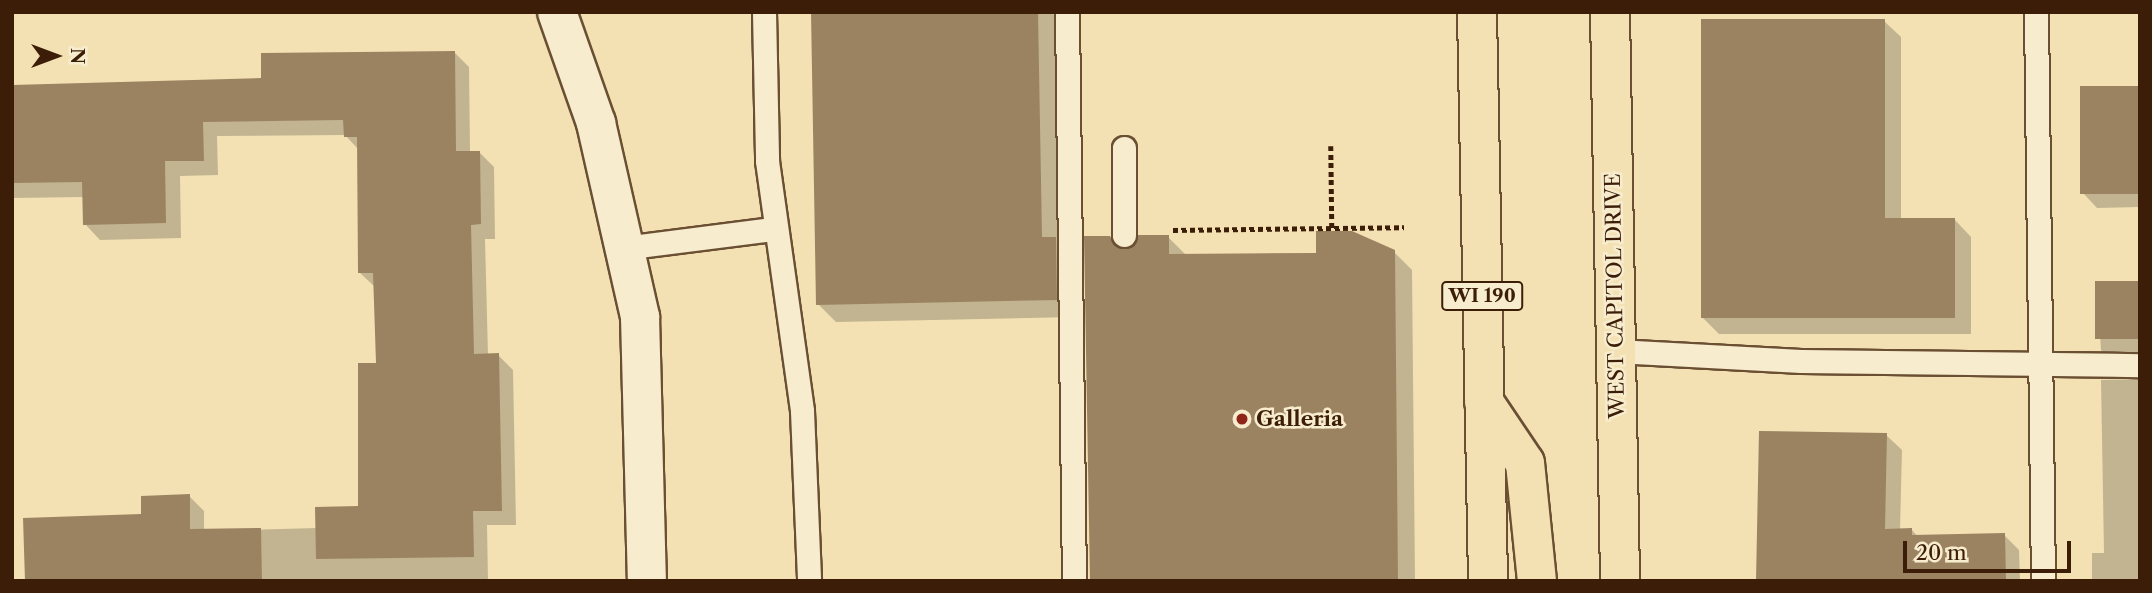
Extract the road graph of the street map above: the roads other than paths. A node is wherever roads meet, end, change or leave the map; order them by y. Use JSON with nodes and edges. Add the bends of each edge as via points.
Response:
{"nodes":[{"id":1,"x":557,"y":12,"type":"edge"},
{"id":2,"x":764,"y":12,"type":"edge"},
{"id":3,"x":1067,"y":12,"type":"edge"},
{"id":4,"x":1477,"y":12,"type":"edge"},
{"id":5,"x":1610,"y":12,"type":"edge"},
{"id":6,"x":2036,"y":12,"type":"edge"},
{"id":7,"x":1124,"y":148,"type":"dead end"},
{"id":8,"x":774,"y":229,"type":"junction"},
{"id":9,"x":1124,"y":235,"type":"dead end"},
{"id":10,"x":624,"y":248,"type":"junction"},
{"id":11,"x":1616,"y":351,"type":"junction"},
{"id":12,"x":2040,"y":362,"type":"junction"},
{"id":13,"x":2140,"y":365,"type":"edge"},
{"id":14,"x":1484,"y":402,"type":"junction"},
{"id":15,"x":647,"y":581,"type":"edge"},
{"id":16,"x":809,"y":581,"type":"edge"},
{"id":17,"x":1073,"y":581,"type":"edge"},
{"id":18,"x":1488,"y":581,"type":"edge"},
{"id":19,"x":1537,"y":581,"type":"edge"},
{"id":20,"x":1620,"y":581,"type":"edge"},
{"id":21,"x":2043,"y":581,"type":"edge"}],
"edges":[{"from":1,"to":10,"type":"street","via":[[596,123]]},
{"from":2,"to":8,"type":"lane","via":[[767,162]]},
{"from":3,"to":17,"type":"lane"},
{"from":4,"to":14,"type":"main road","number":"WI 190"},
{"from":5,"to":11,"type":"main road","name":"WEST CAPITOL DRIVE"},
{"from":6,"to":12,"type":"lane"},
{"from":7,"to":9,"type":"lane"},
{"from":8,"to":10,"type":"lane"},
{"from":8,"to":16,"type":"lane","via":[[802,411]]},
{"from":10,"to":15,"type":"street","via":[[640,317]]},
{"from":11,"to":12,"type":"lane","via":[[1801,361]]},
{"from":11,"to":20,"type":"main road","name":"WEST CAPITOL DRIVE"},
{"from":12,"to":13,"type":"lane"},
{"from":12,"to":21,"type":"lane"},
{"from":14,"to":18,"type":"main road","number":"WI 190"},
{"from":14,"to":19,"type":"main road","via":[[1525,463]]}]}
